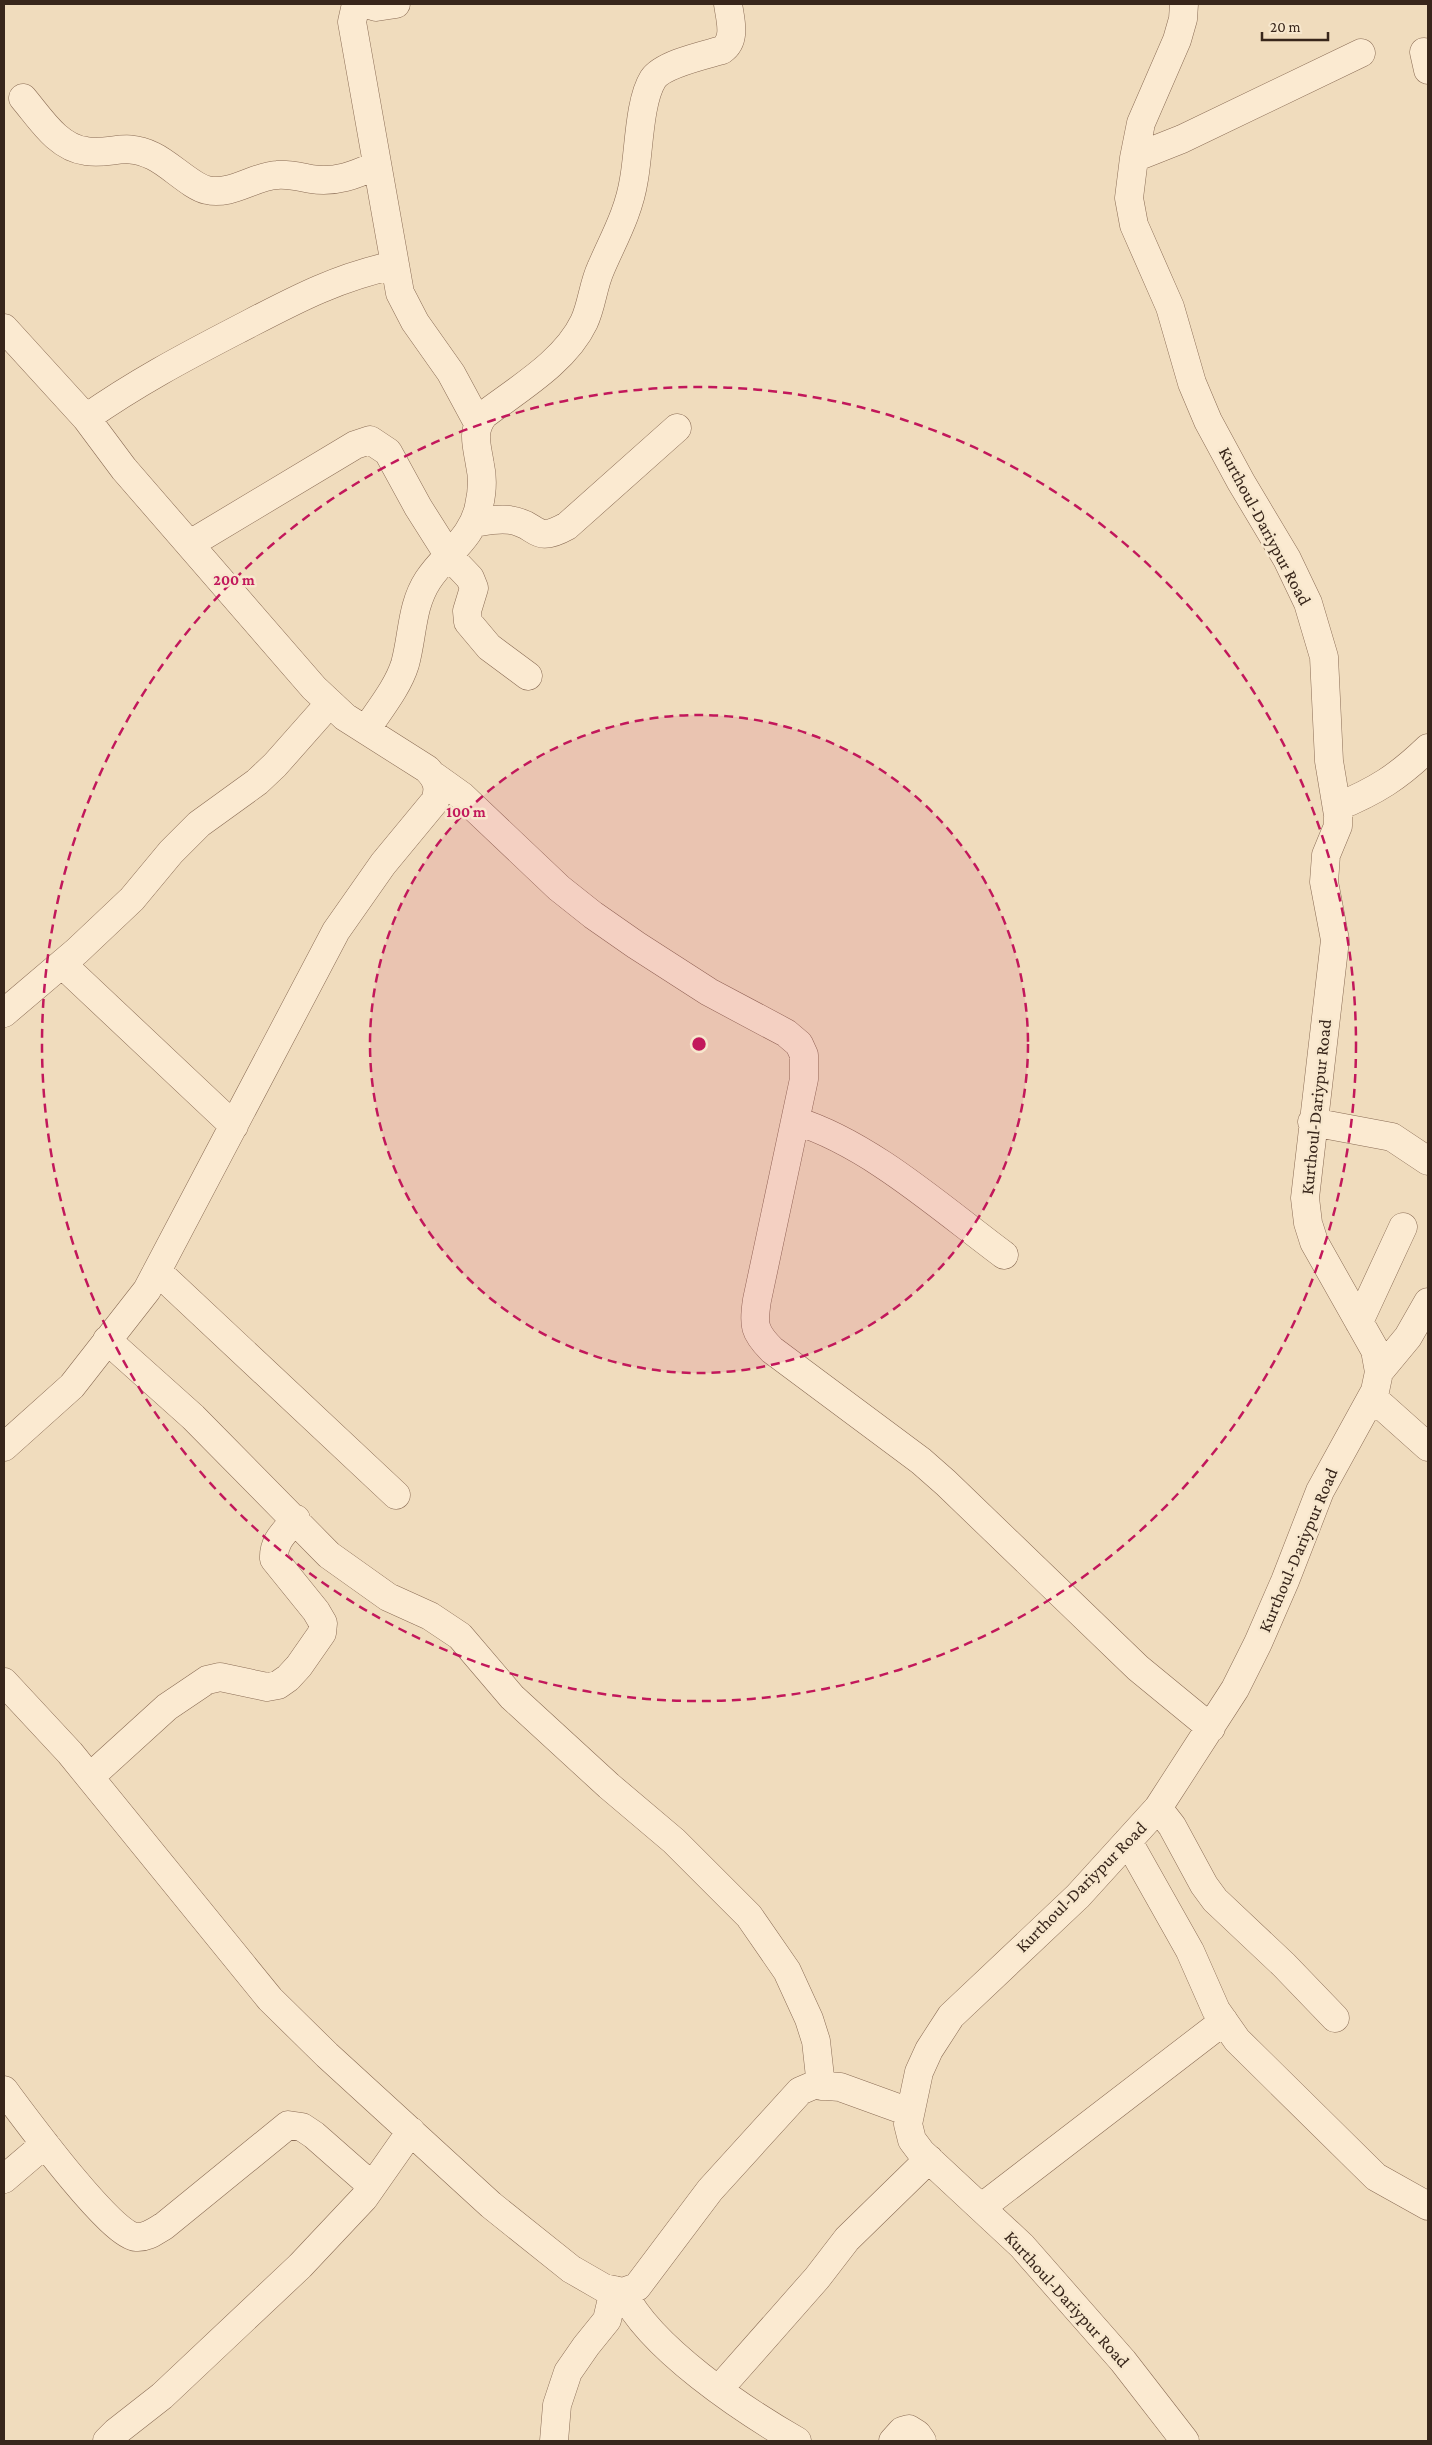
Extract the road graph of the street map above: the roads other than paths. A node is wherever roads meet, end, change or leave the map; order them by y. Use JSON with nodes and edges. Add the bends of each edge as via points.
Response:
{"nodes":[{"id":1,"x":356,"y":4,"type":"edge"},
{"id":2,"x":367,"y":4,"type":"edge"},
{"id":3,"x":396,"y":4,"type":"edge"},
{"id":4,"x":728,"y":4,"type":"edge"},
{"id":5,"x":1184,"y":4,"type":"edge"},
{"id":6,"x":1361,"y":53,"type":"dead end"},
{"id":7,"x":23,"y":98,"type":"dead end"},
{"id":8,"x":1134,"y":158,"type":"junction"},
{"id":9,"x":377,"y":165,"type":"junction"},
{"id":10,"x":395,"y":265,"type":"junction"},
{"id":11,"x":4,"y":328,"type":"edge"},
{"id":12,"x":86,"y":418,"type":"junction"},
{"id":13,"x":478,"y":423,"type":"junction"},
{"id":14,"x":677,"y":428,"type":"dead end"},
{"id":15,"x":475,"y":523,"type":"junction"},
{"id":16,"x":190,"y":544,"type":"junction"},
{"id":17,"x":449,"y":556,"type":"junction"},
{"id":18,"x":528,"y":676,"type":"dead end"},
{"id":19,"x":330,"y":704,"type":"junction"},
{"id":20,"x":366,"y":730,"type":"junction"},
{"id":21,"x":1428,"y":748,"type":"edge"},
{"id":22,"x":434,"y":776,"type":"junction"},
{"id":23,"x":1337,"y":807,"type":"junction"},
{"id":24,"x":62,"y":964,"type":"junction"},
{"id":25,"x":4,"y":1013,"type":"edge"},
{"id":26,"x":796,"y":1121,"type":"junction"},
{"id":27,"x":1312,"y":1122,"type":"junction"},
{"id":28,"x":234,"y":1126,"type":"junction"},
{"id":29,"x":1428,"y":1160,"type":"edge"},
{"id":30,"x":1404,"y":1227,"type":"dead end"},
{"id":31,"x":1004,"y":1255,"type":"dead end"},
{"id":32,"x":156,"y":1272,"type":"junction"},
{"id":33,"x":1428,"y":1302,"type":"edge"},
{"id":34,"x":1358,"y":1322,"type":"junction"},
{"id":35,"x":107,"y":1340,"type":"junction"},
{"id":36,"x":1376,"y":1385,"type":"junction"},
{"id":37,"x":4,"y":1447,"type":"edge"},
{"id":38,"x":1428,"y":1447,"type":"edge"},
{"id":39,"x":396,"y":1495,"type":"dead end"},
{"id":40,"x":296,"y":1519,"type":"junction"},
{"id":41,"x":4,"y":1682,"type":"edge"},
{"id":42,"x":1211,"y":1728,"type":"junction"},
{"id":43,"x":90,"y":1777,"type":"junction"},
{"id":44,"x":1158,"y":1808,"type":"junction"},
{"id":45,"x":1128,"y":1841,"type":"junction"},
{"id":46,"x":1335,"y":2018,"type":"dead end"},
{"id":47,"x":1224,"y":2021,"type":"junction"},
{"id":48,"x":821,"y":2086,"type":"junction"},
{"id":49,"x":4,"y":2090,"type":"edge"},
{"id":50,"x":910,"y":2112,"type":"junction"},
{"id":51,"x":410,"y":2131,"type":"junction"},
{"id":52,"x":44,"y":2144,"type":"junction"},
{"id":53,"x":928,"y":2159,"type":"junction"},
{"id":54,"x":4,"y":2179,"type":"edge"},
{"id":55,"x":372,"y":2186,"type":"junction"},
{"id":56,"x":1428,"y":2206,"type":"edge"},
{"id":57,"x":982,"y":2207,"type":"junction"},
{"id":58,"x":619,"y":2291,"type":"junction"},
{"id":59,"x":719,"y":2389,"type":"junction"},
{"id":60,"x":107,"y":2441,"type":"edge"},
{"id":61,"x":554,"y":2441,"type":"edge"},
{"id":62,"x":797,"y":2441,"type":"edge"},
{"id":63,"x":893,"y":2441,"type":"edge"},
{"id":64,"x":922,"y":2441,"type":"edge"},
{"id":65,"x":1185,"y":2441,"type":"edge"}],
"edges":[{"from":1,"to":9,"type":"street","via":[[352,22]]},
{"from":2,"to":3,"type":"street","via":[[376,7]]},
{"from":4,"to":13,"type":"street","via":[[730,44],[722,50],[662,71],[649,87],[626,214],[598,275],[579,331],[552,362]]},
{"from":5,"to":8,"type":"street","name":"Kurthoul-Dariypur Road","via":[[1177,40],[1141,123]]},
{"from":6,"to":8,"type":"street","via":[[1182,139]]},
{"from":7,"to":9,"type":"street","via":[[60,140],[76,149],[87,152],[132,148],[176,169],[208,191],[225,190],[277,175],[332,180],[348,178]]},
{"from":8,"to":23,"type":"street","name":"Kurthoul-Dariypur Road","via":[[1129,198],[1134,225],[1170,308],[1192,383],[1236,473],[1287,559],[1315,624],[1324,657],[1330,761]]},
{"from":9,"to":10,"type":"street"},
{"from":10,"to":12,"type":"street","via":[[347,277],[296,300],[157,371]]},
{"from":10,"to":13,"type":"street","via":[[405,306],[439,354]]},
{"from":11,"to":12,"type":"street"},
{"from":12,"to":16,"type":"street","via":[[113,455]]},
{"from":13,"to":15,"type":"street","via":[[475,436],[481,497]]},
{"from":14,"to":15,"type":"street","via":[[575,520],[552,535],[539,534],[511,520]]},
{"from":15,"to":17,"type":"street"},
{"from":16,"to":17,"type":"street","via":[[355,445],[370,440],[388,452]]},
{"from":16,"to":19,"type":"street"},
{"from":17,"to":18,"type":"street","via":[[465,572],[474,588],[467,611],[468,622],[489,647]]},
{"from":17,"to":20,"type":"street","via":[[422,591],[412,619],[404,666]]},
{"from":19,"to":20,"type":"street"},
{"from":19,"to":24,"type":"street","via":[[275,765],[199,824],[132,899]]},
{"from":20,"to":22,"type":"street"},
{"from":21,"to":23,"type":"street","via":[[1390,782]]},
{"from":22,"to":26,"type":"street","via":[[462,796],[559,888],[593,915],[709,992],[786,1033],[799,1044],[804,1055],[804,1079]]},
{"from":22,"to":28,"type":"street","via":[[439,791],[435,801],[382,864],[336,931]]},
{"from":23,"to":27,"type":"street","name":"Kurthoul-Dariypur Road","via":[[1338,826],[1326,856],[1324,882],[1335,940]]},
{"from":24,"to":25,"type":"street"},
{"from":24,"to":28,"type":"street"},
{"from":26,"to":31,"type":"street","via":[[838,1138],[865,1154]]},
{"from":26,"to":42,"type":"street","via":[[757,1300],[756,1329],[761,1339],[946,1482],[1138,1668]]},
{"from":27,"to":29,"type":"street","via":[[1392,1137]]},
{"from":27,"to":34,"type":"street","name":"Kurthoul-Dariypur Road","via":[[1305,1198],[1308,1223],[1327,1268]]},
{"from":28,"to":32,"type":"street"},
{"from":30,"to":34,"type":"street"},
{"from":32,"to":35,"type":"street","via":[[143,1296]]},
{"from":32,"to":39,"type":"street"},
{"from":33,"to":36,"type":"street"},
{"from":34,"to":36,"type":"street","name":"Kurthoul-Dariypur Road","via":[[1375,1350]]},
{"from":35,"to":37,"type":"street","via":[[72,1386]]},
{"from":35,"to":40,"type":"street","via":[[193,1417]]},
{"from":36,"to":38,"type":"street"},
{"from":36,"to":42,"type":"street","name":"Kurthoul-Dariypur Road","via":[[1320,1491],[1258,1643]]},
{"from":40,"to":43,"type":"street","via":[[273,1549],[274,1559],[323,1624],[322,1633],[309,1653],[288,1678],[267,1687],[220,1678],[207,1680],[167,1708]]},
{"from":40,"to":48,"type":"street","via":[[329,1555],[373,1587],[430,1616],[460,1636],[512,1697],[674,1842],[749,1916],[774,1950],[809,2019],[816,2042]]},
{"from":41,"to":43,"type":"street"},
{"from":42,"to":44,"type":"street","name":"Kurthoul-Dariypur Road"},
{"from":43,"to":51,"type":"street","via":[[270,1999]]},
{"from":44,"to":45,"type":"street","name":"Kurthoul-Dariypur Road"},
{"from":44,"to":46,"type":"street","via":[[1215,1900]]},
{"from":45,"to":47,"type":"street","via":[[1190,1950],[1207,1992]]},
{"from":45,"to":50,"type":"street","name":"Kurthoul-Dariypur Road","via":[[1078,1896],[951,2016],[929,2050]]},
{"from":47,"to":56,"type":"street","via":[[1256,2060],[1376,2177]]},
{"from":47,"to":57,"type":"street"},
{"from":48,"to":50,"type":"street","via":[[840,2087]]},
{"from":48,"to":58,"type":"street","via":[[814,2085],[800,2092],[787,2104],[710,2190],[637,2287]]},
{"from":49,"to":52,"type":"street"},
{"from":50,"to":53,"type":"street","name":"Kurthoul-Dariypur Road","via":[[908,2124],[912,2140]]},
{"from":51,"to":55,"type":"street"},
{"from":51,"to":58,"type":"street","via":[[491,2205],[571,2269],[604,2288]]},
{"from":52,"to":54,"type":"street"},
{"from":52,"to":55,"type":"street","via":[[115,2224],[134,2237],[147,2236],[164,2226],[288,2125],[302,2127],[314,2135]]},
{"from":53,"to":57,"type":"street","name":"Kurthoul-Dariypur Road"},
{"from":53,"to":59,"type":"street","via":[[847,2239]]},
{"from":55,"to":60,"type":"street","via":[[300,2266],[162,2396]]},
{"from":57,"to":65,"type":"street","name":"Kurthoul-Dariypur Road","via":[[1022,2246],[1123,2361]]},
{"from":58,"to":59,"type":"street","via":[[643,2324]]},
{"from":58,"to":61,"type":"street","via":[[607,2320],[568,2372],[557,2406]]},
{"from":59,"to":62,"type":"street"},
{"from":63,"to":64,"type":"street","via":[[902,2431],[909,2429]]}]}
